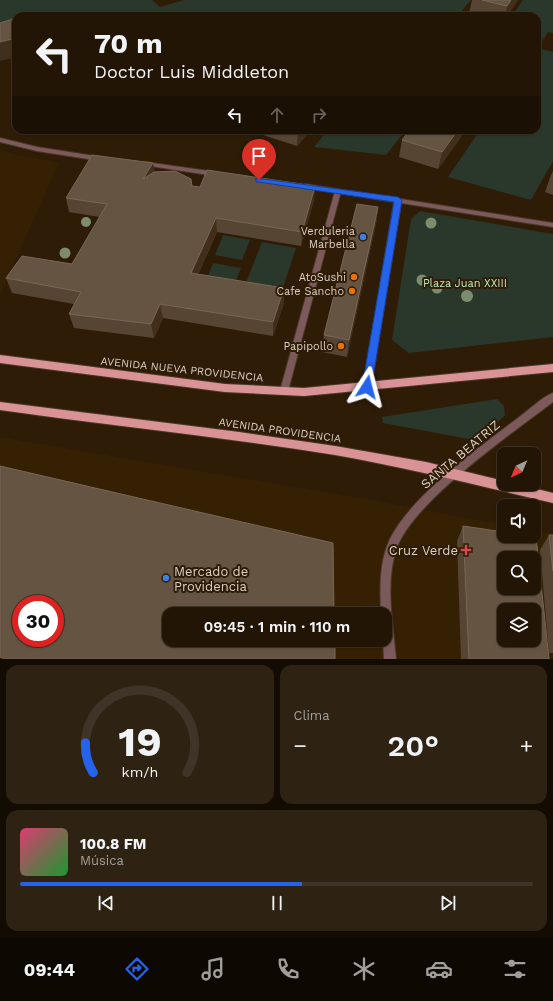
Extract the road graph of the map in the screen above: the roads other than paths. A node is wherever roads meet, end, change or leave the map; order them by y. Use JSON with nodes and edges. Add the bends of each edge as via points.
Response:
{"nodes":[{"id":1,"x":0,"y":140,"type":"edge"},
{"id":2,"x":109,"y":160,"type":"edge"},
{"id":3,"x":141,"y":164,"type":"edge"},
{"id":4,"x":219,"y":175,"type":"edge"},
{"id":5,"x":298,"y":185,"type":"edge"},
{"id":6,"x":338,"y":191,"type":"junction"},
{"id":7,"x":398,"y":200,"type":"junction"},
{"id":8,"x":553,"y":225,"type":"edge"},
{"id":9,"x":0,"y":359,"type":"edge"},
{"id":10,"x":553,"y":368,"type":"edge"},
{"id":11,"x":367,"y":387,"type":"junction"},
{"id":12,"x":284,"y":391,"type":"junction"},
{"id":13,"x":553,"y":397,"type":"edge"},
{"id":14,"x":0,"y":406,"type":"edge"},
{"id":15,"x":453,"y":474,"type":"junction"},
{"id":16,"x":553,"y":498,"type":"edge"},
{"id":17,"x":390,"y":659,"type":"edge"}],
"edges":[{"from":1,"to":2,"type":"street","via":[[37,150]]},
{"from":3,"to":4,"type":"street"},
{"from":5,"to":6,"type":"street"},
{"from":6,"to":7,"type":"street"},
{"from":6,"to":12,"type":"street"},
{"from":7,"to":8,"type":"street"},
{"from":7,"to":11,"type":"street"},
{"from":9,"to":12,"type":"main road","name":"AVENIDA NUEVA PROVIDENCIA","via":[[225,388]]},
{"from":10,"to":11,"type":"main road","name":"AVENIDA NUEVA PROVIDENCIA"},
{"from":11,"to":12,"type":"main road","name":"AVENIDA NUEVA PROVIDENCIA"},
{"from":13,"to":15,"type":"street","name":"SANTA BEATRIZ"},
{"from":14,"to":15,"type":"main road","name":"AVENIDA PROVIDENCIA","via":[[294,444]]},
{"from":15,"to":16,"type":"main road","name":"AVENIDA PROVIDENCIA"},
{"from":15,"to":17,"type":"street","name":"SANTA BEATRIZ","via":[[405,524],[390,550],[387,567]]}]}
